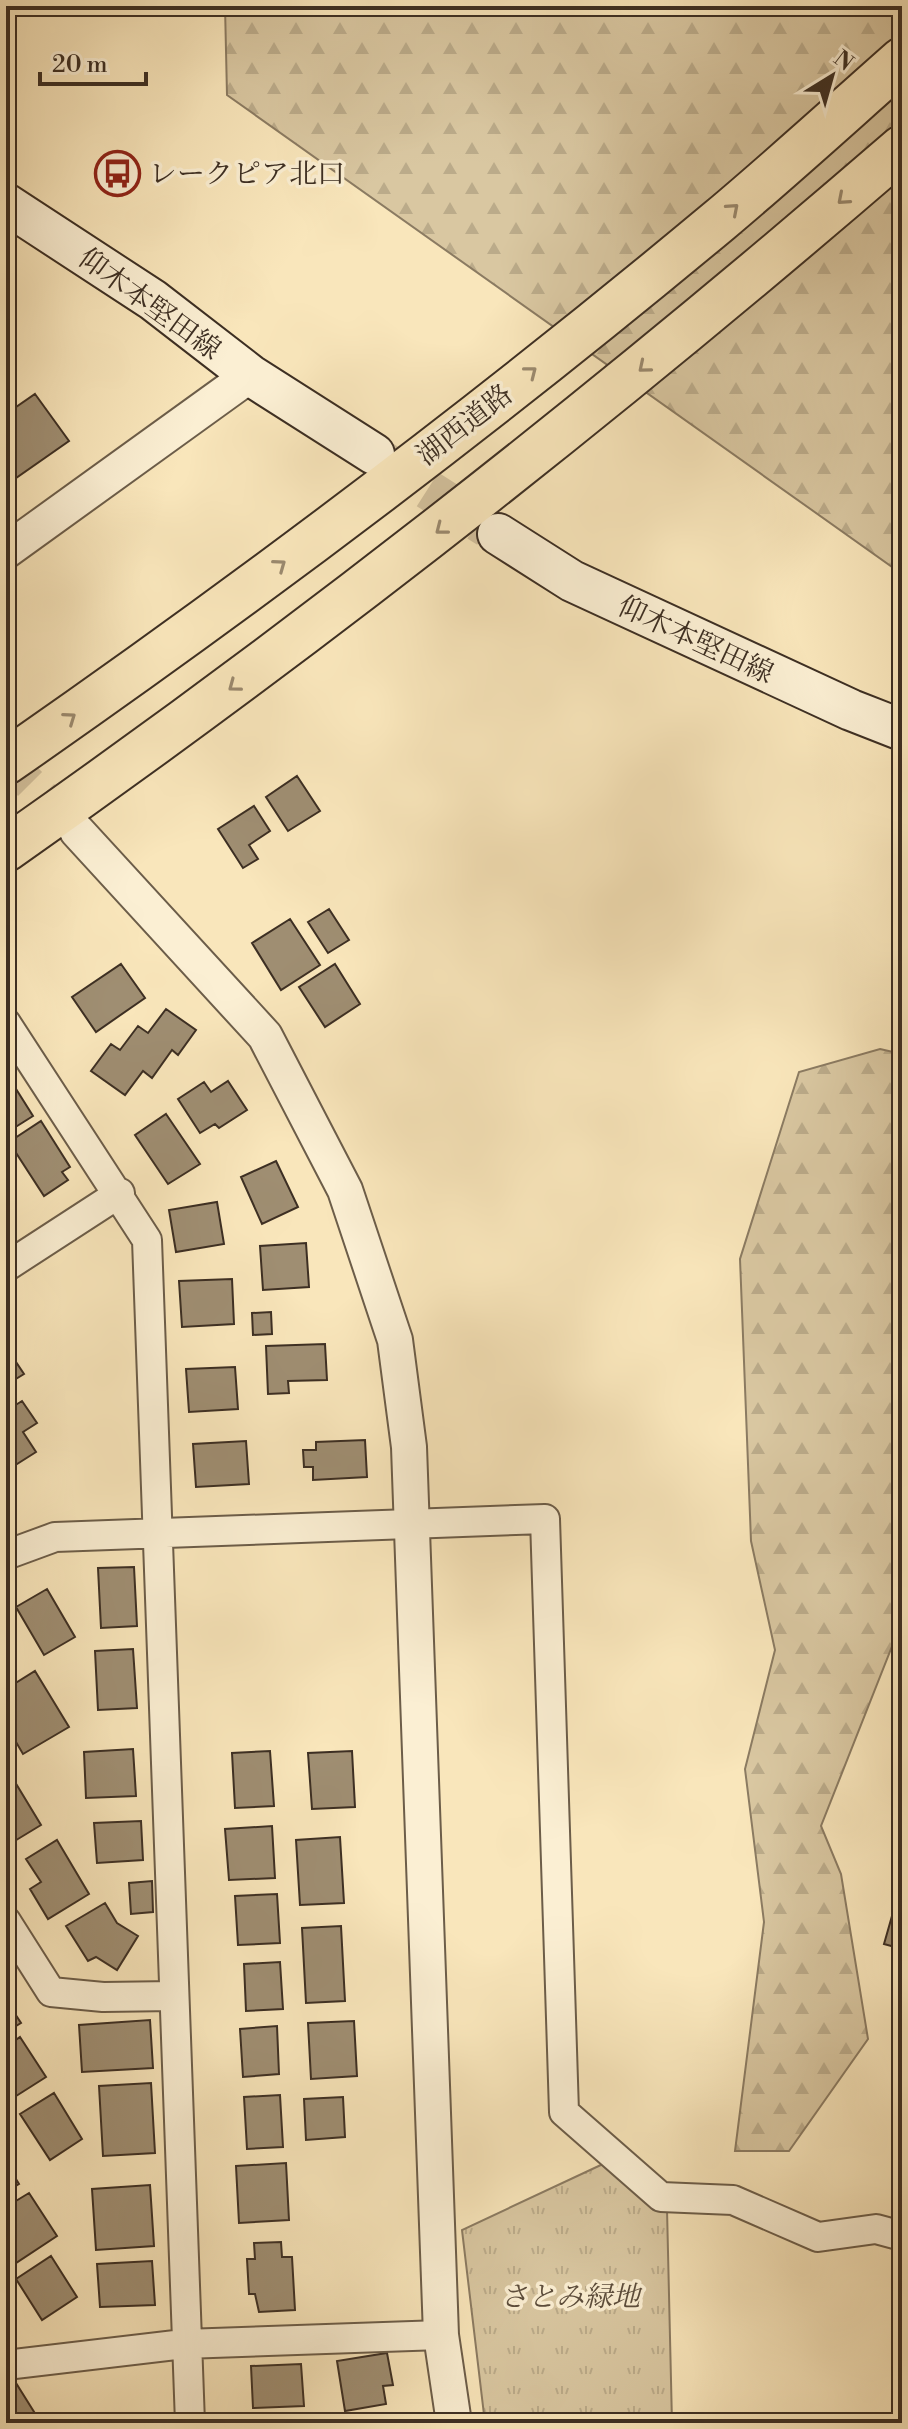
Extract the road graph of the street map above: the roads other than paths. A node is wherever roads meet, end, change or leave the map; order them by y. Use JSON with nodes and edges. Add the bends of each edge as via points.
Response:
{"nodes":[{"id":1,"x":902,"y":60,"type":"edge"},
{"id":2,"x":902,"y":148,"type":"edge"},
{"id":3,"x":6,"y":204,"type":"edge"},
{"id":4,"x":250,"y":375,"type":"junction"},
{"id":5,"x":374,"y":454,"type":"tunnel mouth"},
{"id":6,"x":498,"y":534,"type":"tunnel mouth"},
{"id":7,"x":6,"y":551,"type":"edge"},
{"id":8,"x":902,"y":730,"type":"edge"},
{"id":9,"x":6,"y":762,"type":"edge"},
{"id":10,"x":77,"y":831,"type":"tunnel mouth"},
{"id":11,"x":6,"y":849,"type":"edge"},
{"id":12,"x":6,"y":1023,"type":"edge"},
{"id":13,"x":120,"y":1193,"type":"junction"},
{"id":14,"x":6,"y":1267,"type":"edge"},
{"id":15,"x":409,"y":1524,"type":"junction"},
{"id":16,"x":157,"y":1533,"type":"junction"},
{"id":17,"x":6,"y":1555,"type":"edge"},
{"id":18,"x":6,"y":1921,"type":"edge"},
{"id":19,"x":173,"y":1996,"type":"junction"},
{"id":20,"x":902,"y":2236,"type":"edge"},
{"id":21,"x":441,"y":2335,"type":"junction"},
{"id":22,"x":184,"y":2344,"type":"junction"},
{"id":23,"x":8,"y":2360,"type":"edge"},
{"id":24,"x":190,"y":2423,"type":"edge"},
{"id":25,"x":454,"y":2423,"type":"edge"}],
"edges":[{"from":9,"to":1,"type":"highway","name":"湖西道路","one_way":true,"via":[[311,543],[538,366],[721,219]]},
{"from":2,"to":11,"type":"highway","one_way":true,"via":[[581,418],[377,578]]},
{"from":3,"to":4,"type":"main road","name":"仰木本堅田線","via":[[153,300]]},
{"from":4,"to":5,"type":"main road","name":"仰木本堅田線"},
{"from":4,"to":7,"type":"street"},
{"from":6,"to":8,"type":"main road","name":"仰木本堅田線","via":[[572,581]]},
{"from":10,"to":15,"type":"street","via":[[265,1036],[345,1190],[395,1340],[409,1447]]},
{"from":12,"to":13,"type":"street"},
{"from":13,"to":14,"type":"street"},
{"from":13,"to":16,"type":"street","via":[[147,1240]]},
{"from":15,"to":16,"type":"street"},
{"from":15,"to":20,"type":"street","via":[[545,1519],[564,2112],[661,2197],[733,2200],[818,2237],[876,2229]]},
{"from":15,"to":21,"type":"street"},
{"from":16,"to":17,"type":"street","via":[[55,1537]]},
{"from":16,"to":19,"type":"street"},
{"from":18,"to":19,"type":"street","via":[[51,1992]]},
{"from":19,"to":22,"type":"street"},
{"from":21,"to":22,"type":"street"},
{"from":21,"to":25,"type":"street"},
{"from":22,"to":23,"type":"street"},
{"from":22,"to":24,"type":"street"}]}
